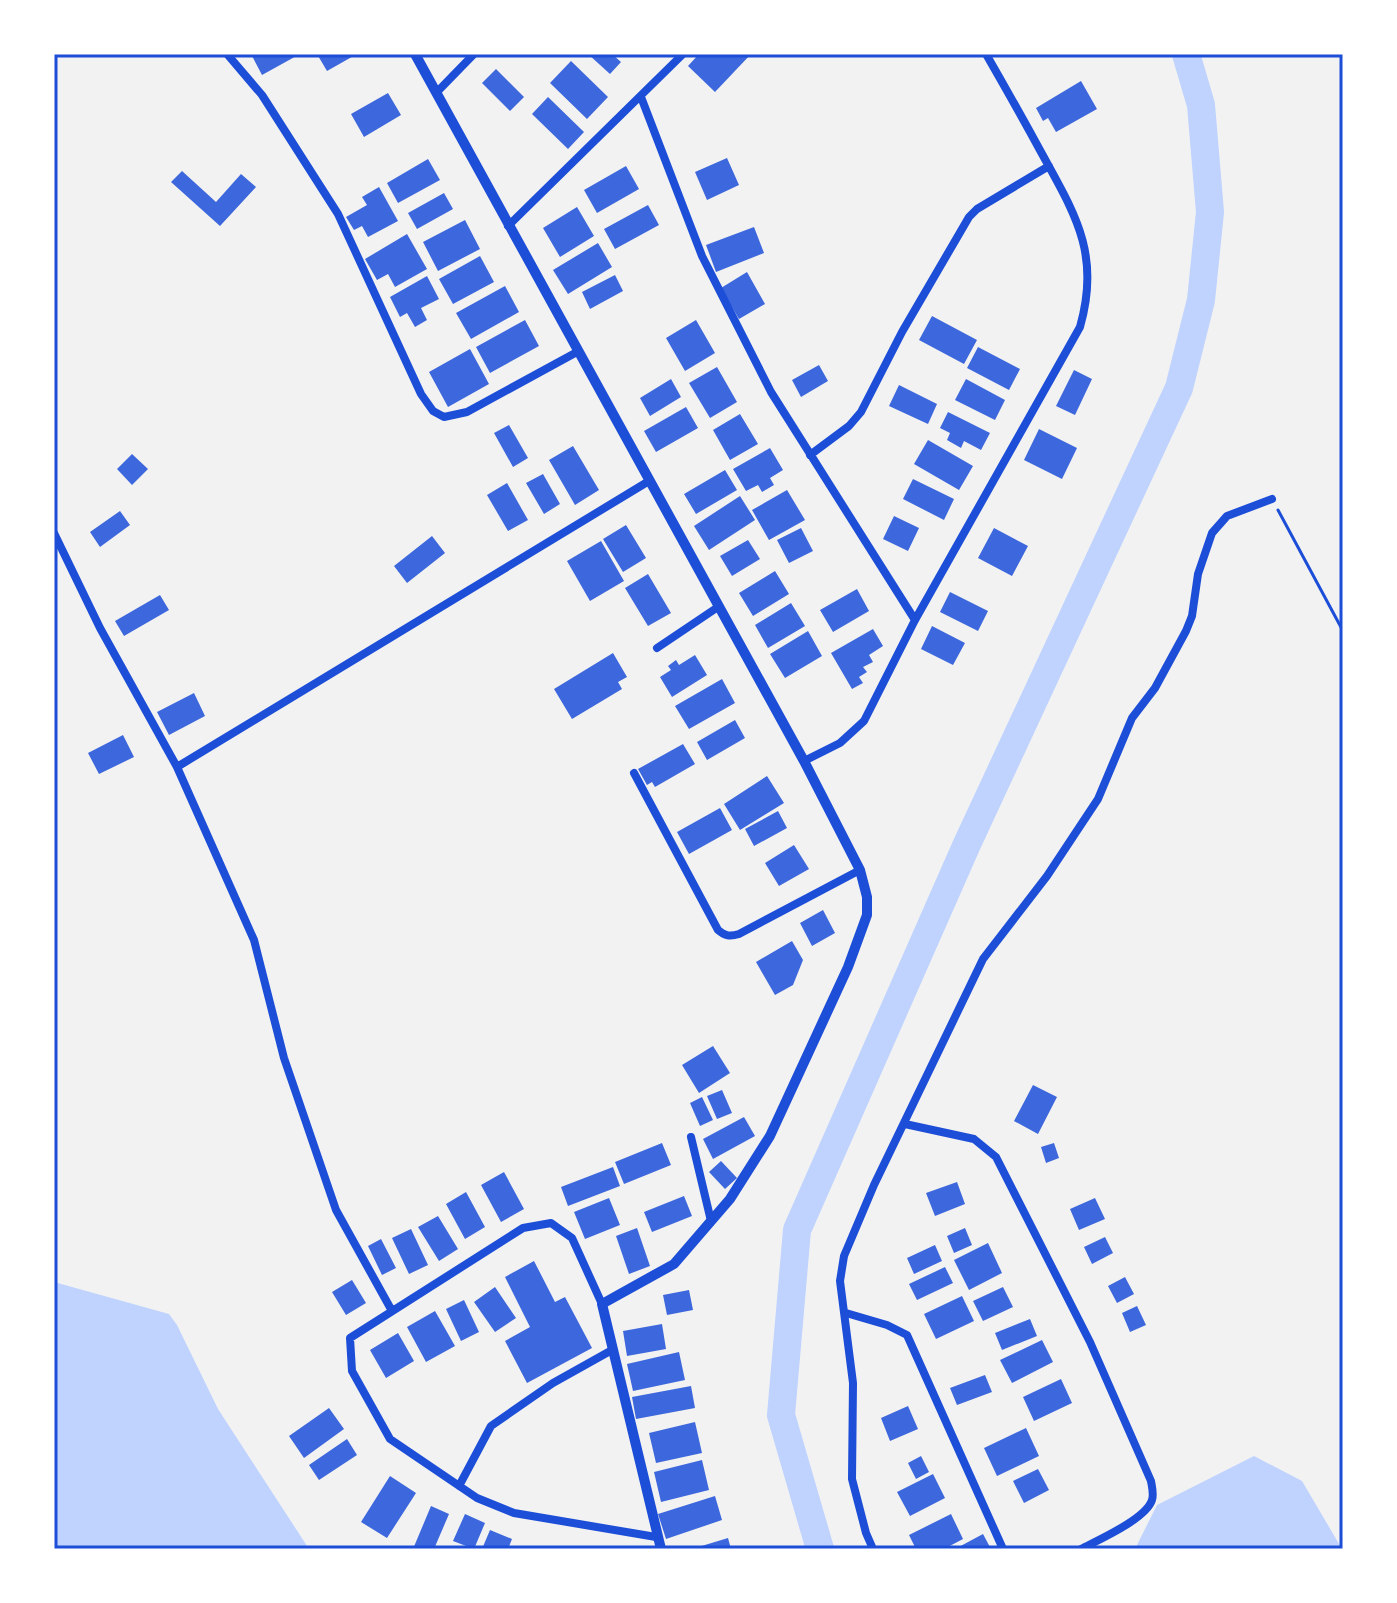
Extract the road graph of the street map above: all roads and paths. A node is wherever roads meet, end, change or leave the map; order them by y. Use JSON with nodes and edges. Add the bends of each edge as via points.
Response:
{"nodes":[{"id":1,"x":227,"y":54,"type":"edge"},
{"id":2,"x":415,"y":54,"type":"edge"},
{"id":3,"x":474,"y":54,"type":"edge"},
{"id":4,"x":683,"y":54,"type":"edge"},
{"id":5,"x":986,"y":54,"type":"edge"},
{"id":6,"x":437,"y":92,"type":"junction"},
{"id":7,"x":641,"y":97,"type":"junction"},
{"id":8,"x":1049,"y":166,"type":"junction"},
{"id":9,"x":508,"y":226,"type":"junction"},
{"id":10,"x":577,"y":352,"type":"junction"},
{"id":11,"x":810,"y":455,"type":"junction"},
{"id":12,"x":649,"y":481,"type":"junction"},
{"id":13,"x":1272,"y":499,"type":"joint"},
{"id":14,"x":54,"y":533,"type":"edge"},
{"id":15,"x":718,"y":607,"type":"junction"},
{"id":16,"x":915,"y":620,"type":"junction"},
{"id":17,"x":1343,"y":631,"type":"edge"},
{"id":18,"x":657,"y":648,"type":"dead end"},
{"id":19,"x":804,"y":761,"type":"junction"},
{"id":20,"x":177,"y":767,"type":"junction"},
{"id":21,"x":634,"y":773,"type":"dead end"},
{"id":22,"x":860,"y":870,"type":"junction"},
{"id":23,"x":905,"y":1124,"type":"junction"},
{"id":24,"x":691,"y":1137,"type":"dead end"},
{"id":25,"x":711,"y":1221,"type":"junction"},
{"id":26,"x":602,"y":1304,"type":"junction"},
{"id":27,"x":392,"y":1311,"type":"junction"},
{"id":28,"x":846,"y":1313,"type":"junction"},
{"id":29,"x":612,"y":1350,"type":"junction"},
{"id":30,"x":459,"y":1486,"type":"junction"},
{"id":31,"x":656,"y":1537,"type":"junction"},
{"id":32,"x":661,"y":1549,"type":"edge"},
{"id":33,"x":873,"y":1549,"type":"edge"},
{"id":34,"x":1003,"y":1549,"type":"edge"},
{"id":35,"x":1081,"y":1549,"type":"edge"}],
"edges":[{"from":1,"to":10,"type":"street","via":[[262,95],[338,214],[433,411],[444,417],[467,412]]},
{"from":2,"to":6,"type":"street"},
{"from":3,"to":6,"type":"street"},
{"from":4,"to":7,"type":"street"},
{"from":5,"to":8,"type":"street"},
{"from":6,"to":9,"type":"street"},
{"from":7,"to":9,"type":"street"},
{"from":7,"to":11,"type":"street","via":[[702,256],[771,392]]},
{"from":8,"to":11,"type":"street","via":[[969,217],[861,412]]},
{"from":8,"to":16,"type":"street","via":[[1077,217],[1089,275],[1088,300],[1080,327]]},
{"from":9,"to":10,"type":"street"},
{"from":10,"to":12,"type":"street"},
{"from":11,"to":16,"type":"street"},
{"from":12,"to":15,"type":"street"},
{"from":12,"to":20,"type":"street"},
{"from":13,"to":17,"type":"path"},
{"from":13,"to":23,"type":"street","via":[[1227,516],[1212,533],[1186,631],[1132,718],[1098,799],[983,959]]},
{"from":14,"to":20,"type":"street"},
{"from":15,"to":18,"type":"street"},
{"from":15,"to":19,"type":"street"},
{"from":16,"to":19,"type":"street","via":[[864,721],[840,743]]},
{"from":19,"to":22,"type":"street"},
{"from":20,"to":27,"type":"street","via":[[254,940],[284,1058],[336,1210]]},
{"from":21,"to":22,"type":"street","via":[[723,934],[739,934]]},
{"from":22,"to":25,"type":"street","via":[[868,906],[848,967],[770,1136]]},
{"from":23,"to":28,"type":"street","via":[[844,1256],[840,1281]]},
{"from":23,"to":35,"type":"street","via":[[974,1139],[996,1157],[1090,1342],[1151,1481],[1153,1498],[1147,1509]]},
{"from":24,"to":25,"type":"street"},
{"from":25,"to":26,"type":"street","via":[[667,1270]]},
{"from":26,"to":27,"type":"street","via":[[572,1238],[551,1223],[523,1228]]},
{"from":26,"to":29,"type":"street"},
{"from":27,"to":30,"type":"street","via":[[350,1338],[352,1371],[390,1439]]},
{"from":28,"to":33,"type":"street","via":[[853,1383],[852,1479]]},
{"from":28,"to":34,"type":"street","via":[[907,1335]]},
{"from":29,"to":30,"type":"street","via":[[491,1426]]},
{"from":29,"to":31,"type":"street"},
{"from":30,"to":31,"type":"street","via":[[514,1513]]},
{"from":31,"to":32,"type":"street"}]}
